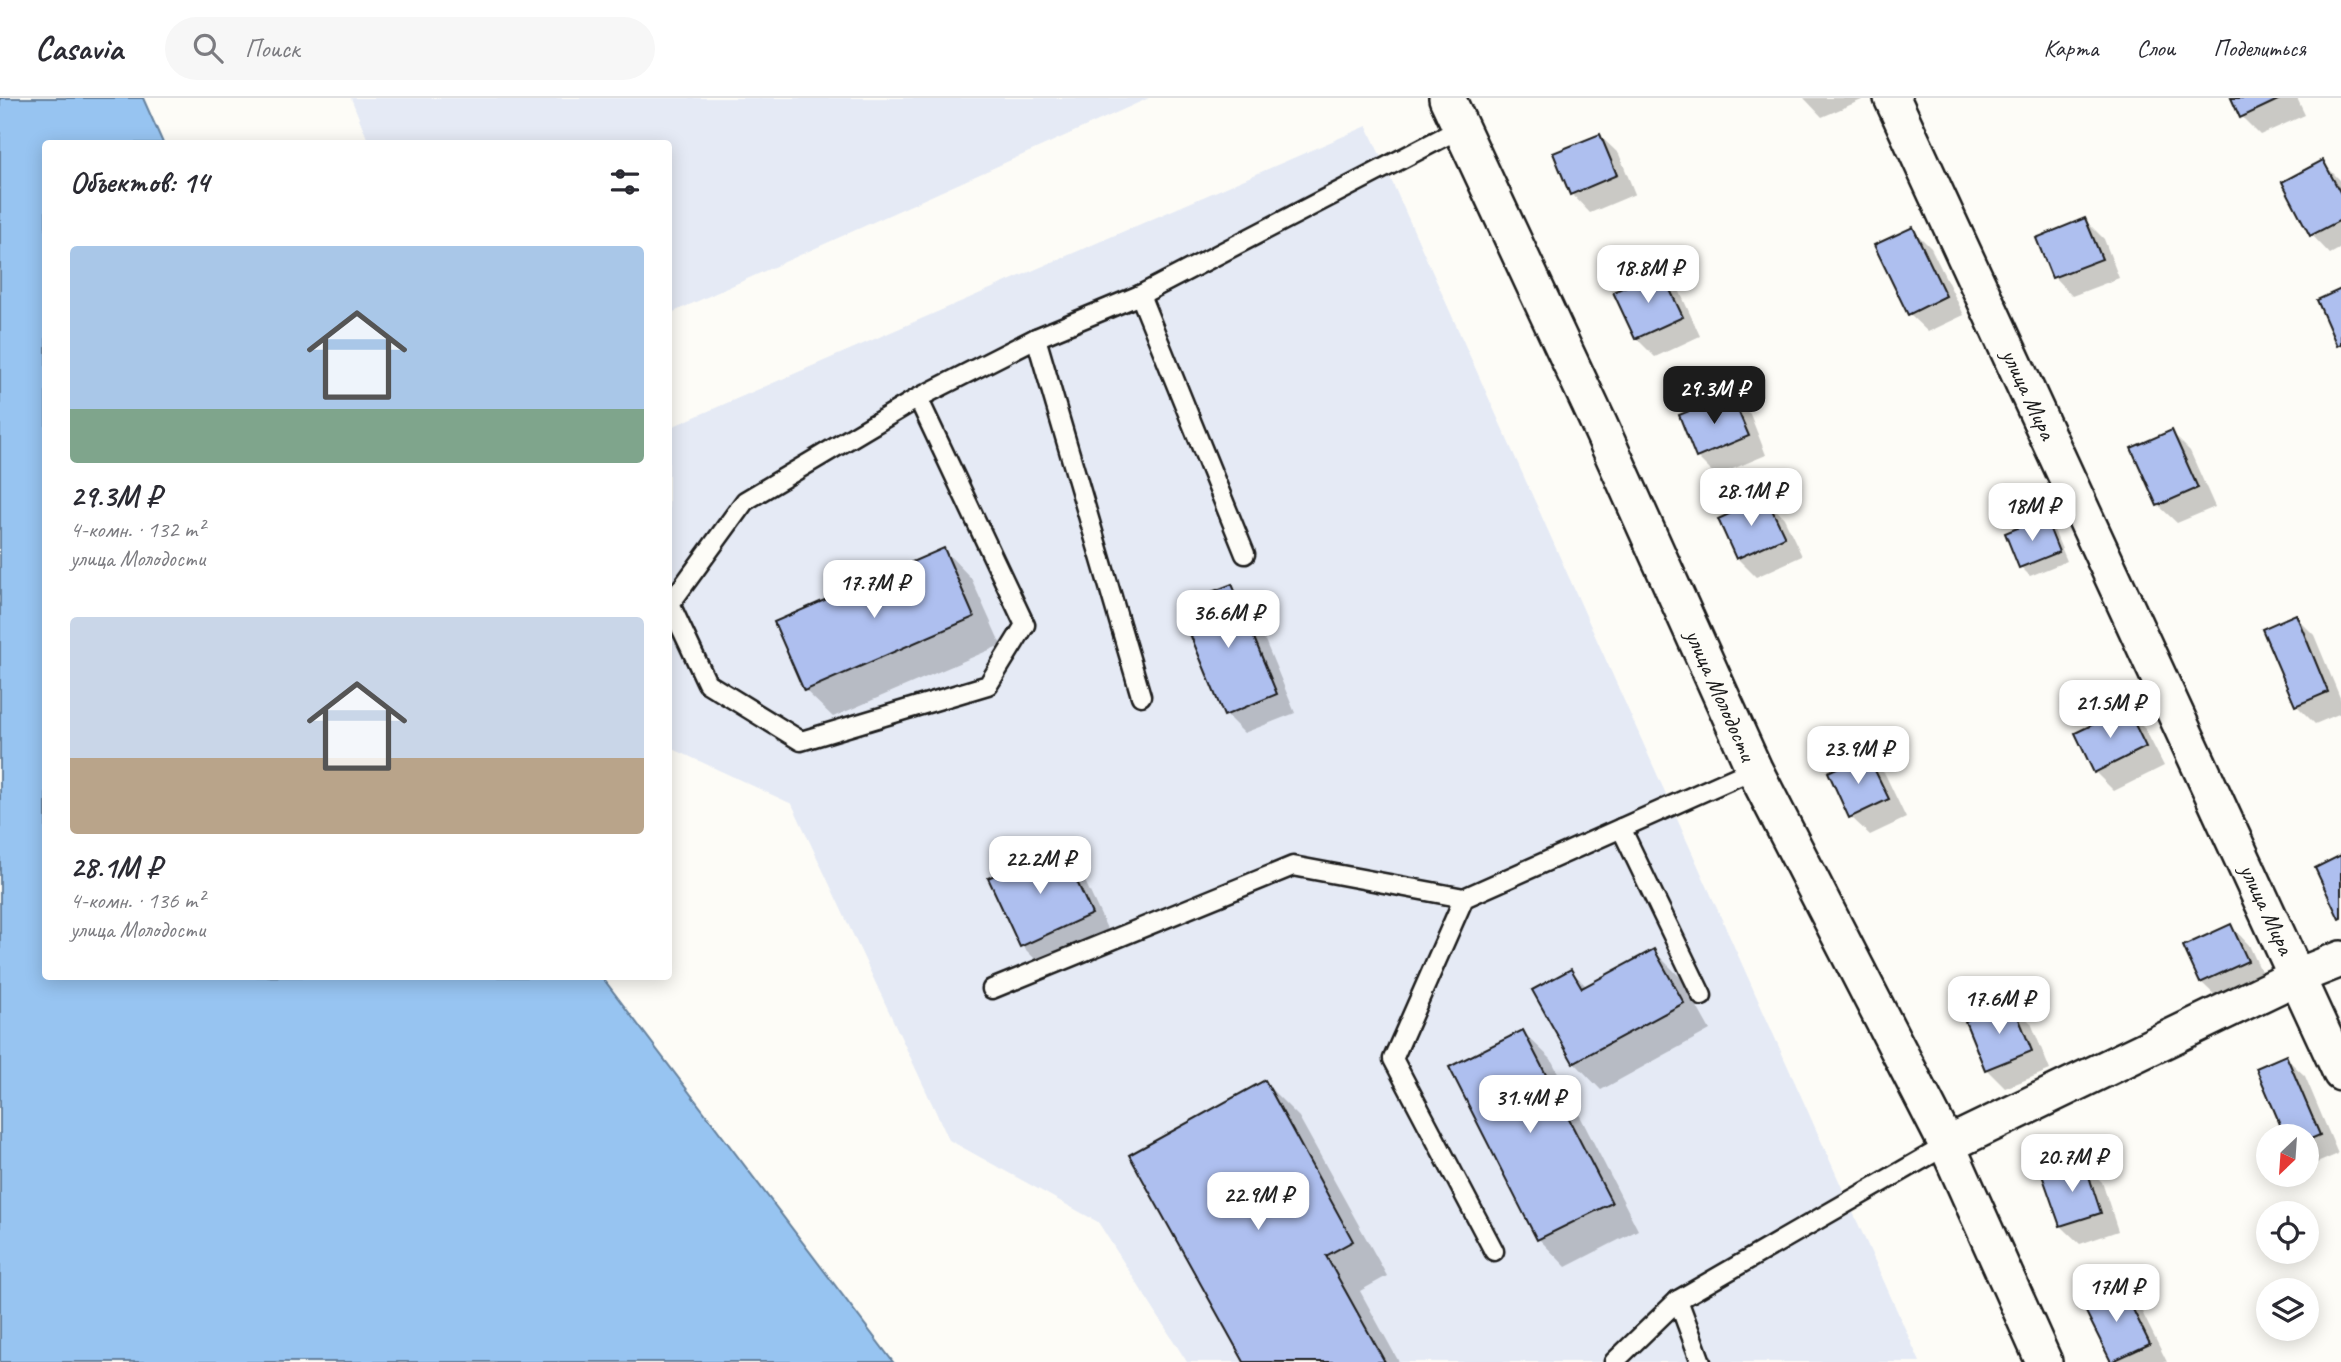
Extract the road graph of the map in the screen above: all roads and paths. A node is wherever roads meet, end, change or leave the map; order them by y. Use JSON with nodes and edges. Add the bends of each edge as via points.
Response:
{"nodes":[{"id":1,"x":1892,"y":98,"type":"edge"},
{"id":2,"x":1454,"y":113,"type":"edge"},
{"id":3,"x":1140,"y":295,"type":"junction"},
{"id":4,"x":1036,"y":338,"type":"junction"},
{"id":5,"x":918,"y":398,"type":"junction"},
{"id":6,"x":1245,"y":554,"type":"dead end"},
{"id":7,"x":672,"y":601,"type":"edge"},
{"id":8,"x":672,"y":608,"type":"edge"},
{"id":9,"x":1142,"y":696,"type":"dead end"},
{"id":10,"x":1754,"y":769,"type":"junction"},
{"id":11,"x":1622,"y":828,"type":"junction"},
{"id":12,"x":1464,"y":898,"type":"junction"},
{"id":13,"x":2341,"y":959,"type":"edge"},
{"id":14,"x":2298,"y":976,"type":"junction"},
{"id":15,"x":992,"y":989,"type":"dead end"},
{"id":16,"x":1702,"y":996,"type":"dead end"},
{"id":17,"x":2341,"y":1073,"type":"edge"},
{"id":18,"x":1947,"y":1145,"type":"junction"},
{"id":19,"x":1494,"y":1251,"type":"dead end"},
{"id":20,"x":1678,"y":1300,"type":"junction"},
{"id":21,"x":1614,"y":1362,"type":"edge"},
{"id":22,"x":1701,"y":1362,"type":"edge"},
{"id":23,"x":2044,"y":1362,"type":"edge"}],
"edges":[{"from":1,"to":14,"type":"street","name":"улица Мира"},
{"from":2,"to":3,"type":"lane"},
{"from":2,"to":10,"type":"street","name":"улица Молодости"},
{"from":3,"to":4,"type":"lane"},
{"from":3,"to":6,"type":"lane"},
{"from":4,"to":5,"type":"lane"},
{"from":4,"to":9,"type":"lane"},
{"from":5,"to":7,"type":"lane","via":[[745,502]]},
{"from":5,"to":8,"type":"lane","via":[[1025,625],[988,685],[801,741],[707,683]]},
{"from":10,"to":11,"type":"lane"},
{"from":10,"to":18,"type":"street","name":"улица Молодости"},
{"from":11,"to":12,"type":"lane"},
{"from":11,"to":16,"type":"lane"},
{"from":12,"to":15,"type":"lane","via":[[1293,866]]},
{"from":12,"to":19,"type":"lane","via":[[1393,1059]]},
{"from":13,"to":14,"type":"street"},
{"from":14,"to":17,"type":"street","name":"улица Мира"},
{"from":14,"to":18,"type":"street"},
{"from":18,"to":20,"type":"lane"},
{"from":18,"to":23,"type":"street","name":"улица Молодости"},
{"from":20,"to":21,"type":"lane"},
{"from":20,"to":22,"type":"lane"}]}
